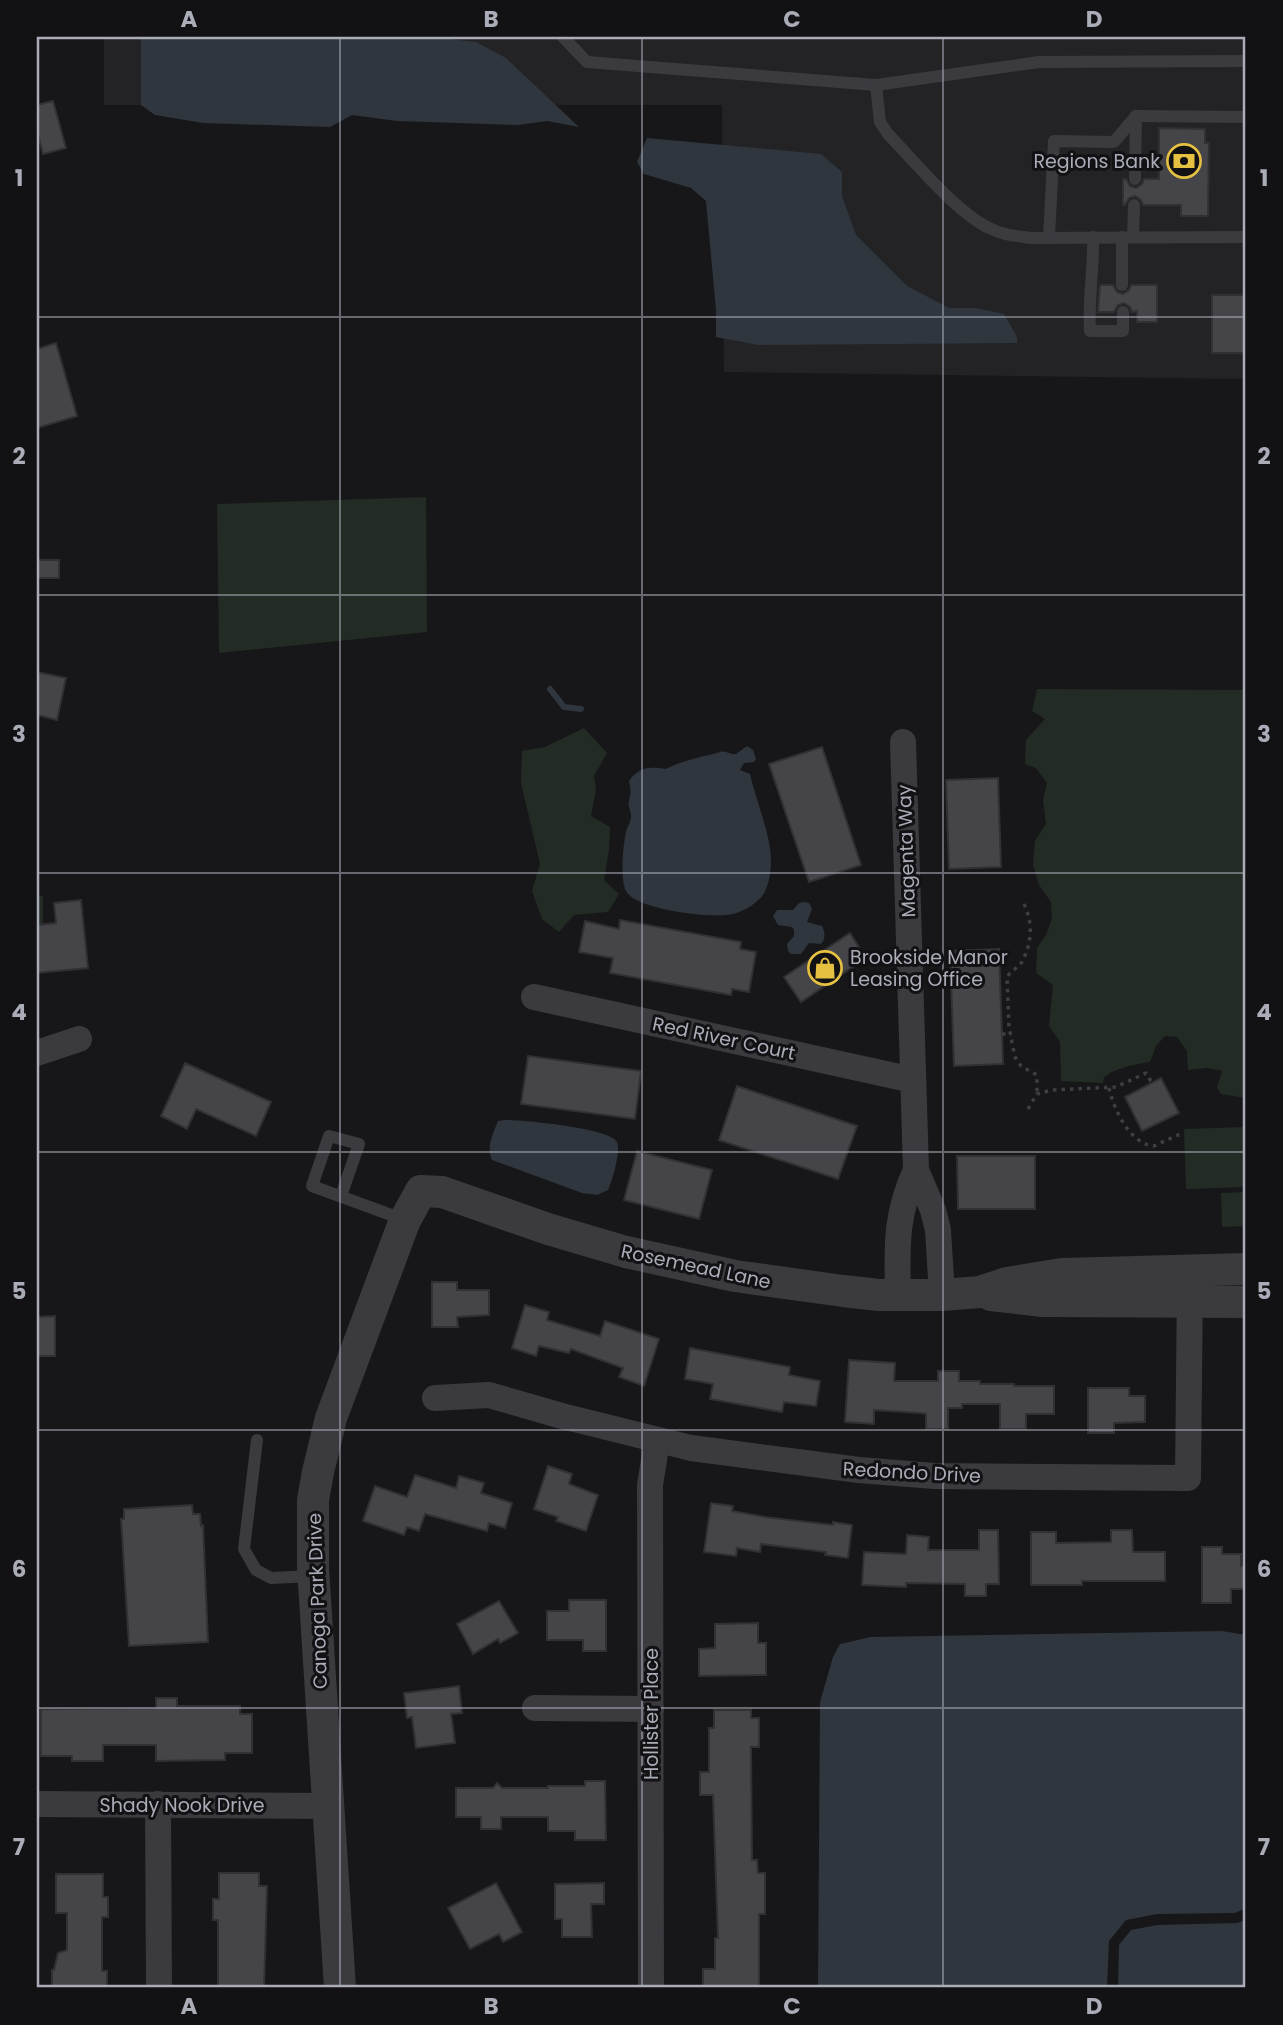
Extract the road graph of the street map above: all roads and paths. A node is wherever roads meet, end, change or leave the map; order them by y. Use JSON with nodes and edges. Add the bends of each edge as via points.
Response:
{"nodes":[{"id":1,"x":563,"y":37,"type":"edge"},
{"id":2,"x":1246,"y":61,"type":"edge"},
{"id":3,"x":876,"y":85,"type":"junction"},
{"id":4,"x":1136,"y":116,"type":"junction"},
{"id":5,"x":1246,"y":117,"type":"edge"},
{"id":6,"x":1135,"y":178,"type":"dead end"},
{"id":7,"x":1134,"y":205,"type":"dead end"},
{"id":8,"x":1049,"y":237,"type":"junction"},
{"id":9,"x":1093,"y":237,"type":"junction"},
{"id":10,"x":1127,"y":237,"type":"junction"},
{"id":11,"x":1246,"y":237,"type":"edge"},
{"id":12,"x":1122,"y":285,"type":"dead end"},
{"id":13,"x":1123,"y":312,"type":"dead end"},
{"id":14,"x":903,"y":742,"type":"dead end"},
{"id":15,"x":1024,"y":904,"type":"dead end"},
{"id":16,"x":1000,"y":979,"type":"dead end"},
{"id":17,"x":1006,"y":979,"type":"junction"},
{"id":18,"x":534,"y":997,"type":"dead end"},
{"id":19,"x":1002,"y":1034,"type":"dead end"},
{"id":20,"x":1011,"y":1034,"type":"junction"},
{"id":21,"x":79,"y":1040,"type":"dead end"},
{"id":22,"x":37,"y":1053,"type":"edge"},
{"id":23,"x":914,"y":1080,"type":"junction"},
{"id":24,"x":1152,"y":1083,"type":"dead end"},
{"id":25,"x":1109,"y":1088,"type":"junction"},
{"id":26,"x":1037,"y":1094,"type":"junction"},
{"id":27,"x":1028,"y":1109,"type":"dead end"},
{"id":28,"x":1184,"y":1135,"type":"dead end"},
{"id":29,"x":916,"y":1170,"type":"junction"},
{"id":30,"x":421,"y":1191,"type":"joint"},
{"id":31,"x":341,"y":1196,"type":"junction"},
{"id":32,"x":405,"y":1220,"type":"junction"},
{"id":33,"x":1190,"y":1269,"type":"junction"},
{"id":34,"x":1246,"y":1269,"type":"edge"},
{"id":35,"x":980,"y":1292,"type":"junction"},
{"id":36,"x":898,"y":1295,"type":"junction"},
{"id":37,"x":942,"y":1295,"type":"junction"},
{"id":38,"x":1190,"y":1302,"type":"junction"},
{"id":39,"x":1246,"y":1302,"type":"edge"},
{"id":40,"x":435,"y":1398,"type":"dead end"},
{"id":41,"x":257,"y":1440,"type":"dead end"},
{"id":42,"x":657,"y":1441,"type":"junction"},
{"id":43,"x":313,"y":1576,"type":"junction"},
{"id":44,"x":535,"y":1708,"type":"dead end"},
{"id":45,"x":652,"y":1709,"type":"junction"},
{"id":46,"x":37,"y":1804,"type":"edge"},
{"id":47,"x":158,"y":1804,"type":"junction"},
{"id":48,"x":328,"y":1806,"type":"junction"},
{"id":49,"x":159,"y":1988,"type":"edge"},
{"id":50,"x":340,"y":1988,"type":"edge"},
{"id":51,"x":651,"y":1988,"type":"edge"}],
"edges":[{"from":1,"to":3,"type":"lane","via":[[587,61]]},
{"from":2,"to":3,"type":"lane","via":[[1039,62]]},
{"from":3,"to":8,"type":"lane","via":[[880,122],[888,134],[963,210],[990,229],[1009,235]]},
{"from":4,"to":5,"type":"lane"},
{"from":4,"to":6,"type":"lane"},
{"from":4,"to":8,"type":"lane","via":[[1114,142],[1054,141]]},
{"from":7,"to":10,"type":"lane"},
{"from":8,"to":9,"type":"lane"},
{"from":9,"to":10,"type":"lane"},
{"from":9,"to":13,"type":"lane","via":[[1090,331],[1123,331]]},
{"from":10,"to":11,"type":"lane"},
{"from":10,"to":12,"type":"lane"},
{"from":14,"to":23,"type":"street","name":"Magenta Way"},
{"from":15,"to":17,"type":"path","via":[[1031,919],[1030,939],[1022,962]]},
{"from":16,"to":17,"type":"path"},
{"from":17,"to":20,"type":"path"},
{"from":18,"to":23,"type":"street","name":"Red River Court"},
{"from":19,"to":20,"type":"path"},
{"from":20,"to":26,"type":"path","via":[[1017,1062],[1037,1075]]},
{"from":21,"to":22,"type":"street"},
{"from":23,"to":29,"type":"street","name":"Magenta Way"},
{"from":24,"to":25,"type":"path","via":[[1146,1073]]},
{"from":25,"to":26,"type":"path"},
{"from":25,"to":28,"type":"path","via":[[1114,1104],[1139,1141],[1154,1146]]},
{"from":26,"to":27,"type":"path"},
{"from":29,"to":36,"type":"street","name":"Magenta Way","via":[[900,1211]]},
{"from":29,"to":37,"type":"street","name":"Magenta Way","via":[[938,1230]]},
{"from":30,"to":32,"type":"street","name":"Canoga Park Drive"},
{"from":30,"to":36,"type":"street","name":"Rosemead Lane","via":[[442,1192],[548,1229],[699,1269],[808,1288]]},
{"from":31,"to":31,"type":"lane","via":[[312,1186],[329,1136],[359,1144]]},
{"from":31,"to":32,"type":"lane"},
{"from":32,"to":43,"type":"street","name":"Canoga Park Drive","via":[[324,1444],[313,1500]]},
{"from":33,"to":34,"type":"street","name":"Rosemead Lane"},
{"from":33,"to":35,"type":"street","name":"Rosemead Lane","via":[[1062,1273]]},
{"from":33,"to":38,"type":"street","name":"Redondo Drive"},
{"from":35,"to":37,"type":"street","name":"Rosemead Lane"},
{"from":35,"to":38,"type":"street","name":"Rosemead Lane","via":[[1042,1301]]},
{"from":36,"to":37,"type":"street","name":"Rosemead Lane"},
{"from":38,"to":39,"type":"street","name":"Rosemead Lane"},
{"from":38,"to":42,"type":"street","name":"Redondo Drive","via":[[1188,1478],[934,1476],[738,1456]]},
{"from":40,"to":42,"type":"street","name":"Redondo Drive","via":[[489,1395]]},
{"from":41,"to":43,"type":"lane","via":[[244,1549],[256,1570],[271,1578]]},
{"from":42,"to":45,"type":"street","name":"Hollister Place","via":[[650,1485]]},
{"from":43,"to":48,"type":"street","name":"Canoga Park Drive"},
{"from":44,"to":45,"type":"street"},
{"from":45,"to":51,"type":"street","name":"Hollister Place"},
{"from":46,"to":47,"type":"street","name":"Shady Nook Drive"},
{"from":47,"to":48,"type":"street","name":"Shady Nook Drive"},
{"from":47,"to":49,"type":"street"},
{"from":48,"to":50,"type":"street","name":"Canoga Park Drive"}]}
